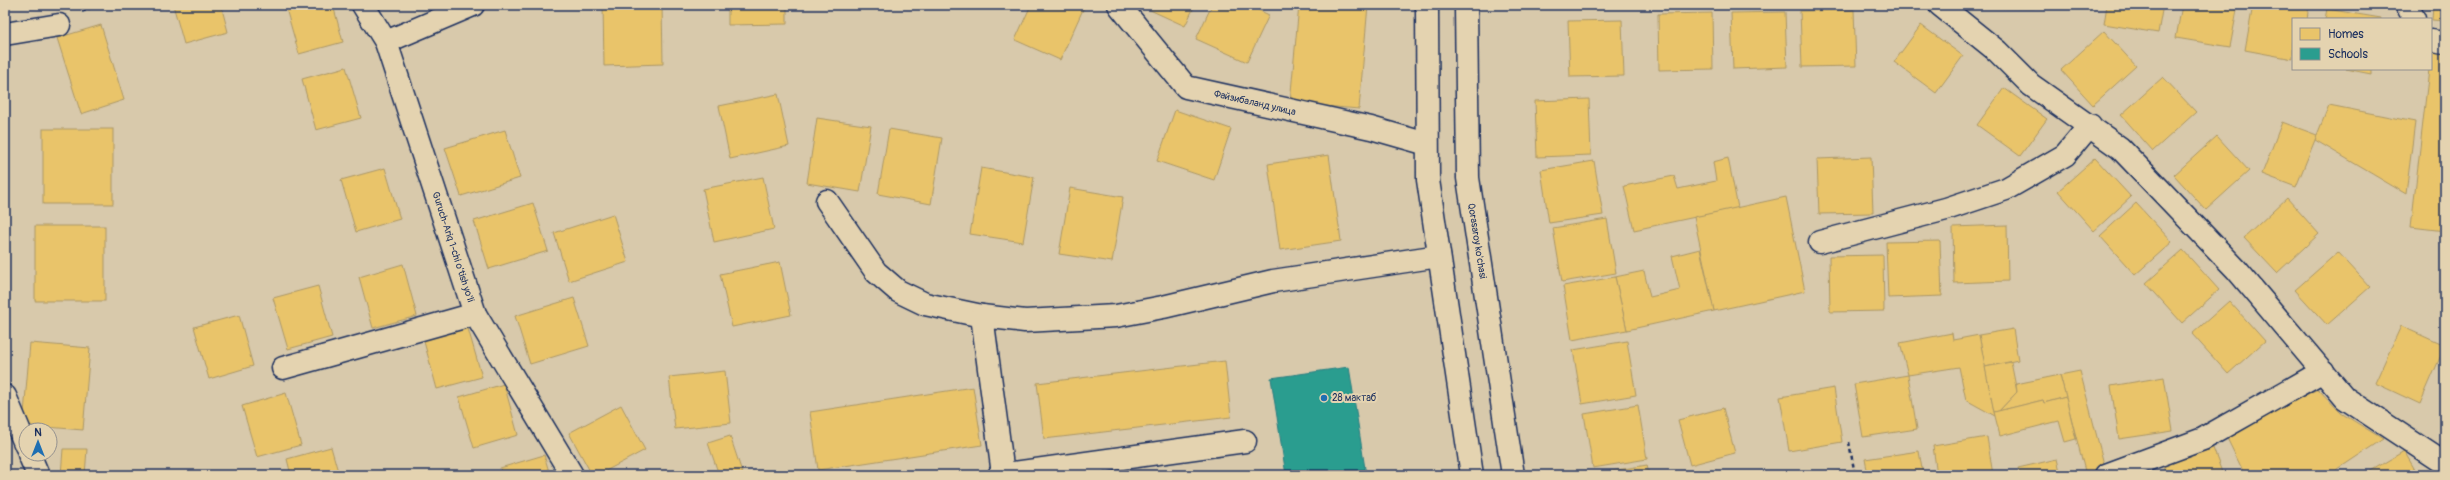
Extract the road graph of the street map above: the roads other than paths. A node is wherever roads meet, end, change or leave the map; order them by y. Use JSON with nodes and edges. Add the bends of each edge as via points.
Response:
{"nodes":[{"id":1,"x":363,"y":5,"type":"edge"},
{"id":2,"x":473,"y":5,"type":"edge"},
{"id":3,"x":1120,"y":5,"type":"edge"},
{"id":4,"x":1427,"y":5,"type":"edge"},
{"id":5,"x":1466,"y":5,"type":"edge"},
{"id":6,"x":1940,"y":5,"type":"edge"},
{"id":7,"x":2407,"y":5,"type":"edge"},
{"id":8,"x":2414,"y":18,"type":"edge"},
{"id":9,"x":59,"y":25,"type":"dead end"},
{"id":10,"x":5,"y":34,"type":"edge"},
{"id":11,"x":2432,"y":41,"type":"edge"},
{"id":12,"x":386,"y":42,"type":"junction"},
{"id":13,"x":2445,"y":43,"type":"edge"},
{"id":14,"x":2090,"y":125,"type":"junction"},
{"id":15,"x":1427,"y":144,"type":"junction"},
{"id":16,"x":827,"y":200,"type":"dead end"},
{"id":17,"x":1820,"y":242,"type":"dead end"},
{"id":18,"x":1439,"y":256,"type":"junction"},
{"id":19,"x":475,"y":314,"type":"junction"},
{"id":20,"x":982,"y":316,"type":"junction"},
{"id":21,"x":283,"y":368,"type":"dead end"},
{"id":22,"x":2323,"y":371,"type":"junction"},
{"id":23,"x":5,"y":396,"type":"edge"},
{"id":24,"x":18,"y":427,"type":"edge"},
{"id":25,"x":1245,"y":441,"type":"dead end"},
{"id":26,"x":32,"y":462,"type":"edge"},
{"id":27,"x":2445,"y":464,"type":"edge"},
{"id":28,"x":38,"y":475,"type":"edge"},
{"id":29,"x":572,"y":475,"type":"edge"},
{"id":30,"x":1001,"y":475,"type":"edge"},
{"id":31,"x":1472,"y":475,"type":"edge"},
{"id":32,"x":1513,"y":475,"type":"edge"},
{"id":33,"x":2106,"y":475,"type":"edge"}],
"edges":[{"from":1,"to":12,"type":"street","name":"Guruch-Ariq 1-chi o'tish yo'li"},
{"from":2,"to":12,"type":"street"},
{"from":3,"to":15,"type":"street","name":"Файзибаланд улица","via":[[1186,87],[1370,128]]},
{"from":4,"to":15,"type":"street"},
{"from":5,"to":32,"type":"street","name":"Qorasaroy ko'chasi","via":[[1468,178]]},
{"from":6,"to":14,"type":"street","via":[[1997,51],[2031,85]]},
{"from":7,"to":8,"type":"street"},
{"from":9,"to":10,"type":"street"},
{"from":11,"to":13,"type":"street"},
{"from":12,"to":19,"type":"street","name":"Guruch-Ariq 1-chi o'tish yo'li"},
{"from":14,"to":17,"type":"street","via":[[2065,155],[2006,189],[1946,209]]},
{"from":14,"to":22,"type":"street","via":[[2120,148],[2236,269]]},
{"from":15,"to":18,"type":"street","via":[[1428,180]]},
{"from":16,"to":20,"type":"street","via":[[876,272],[898,291],[926,304]]},
{"from":18,"to":20,"type":"street","via":[[1273,281],[1116,316],[1025,321]]},
{"from":18,"to":31,"type":"street"},
{"from":19,"to":21,"type":"street"},
{"from":19,"to":29,"type":"street","name":"Guruch-Ariq 1-chi o'tish yo'li"},
{"from":20,"to":30,"type":"street"},
{"from":22,"to":27,"type":"street","via":[[2345,398]]},
{"from":22,"to":33,"type":"street","via":[[2203,439]]},
{"from":23,"to":24,"type":"street"},
{"from":25,"to":30,"type":"street"},
{"from":26,"to":28,"type":"street"}]}
